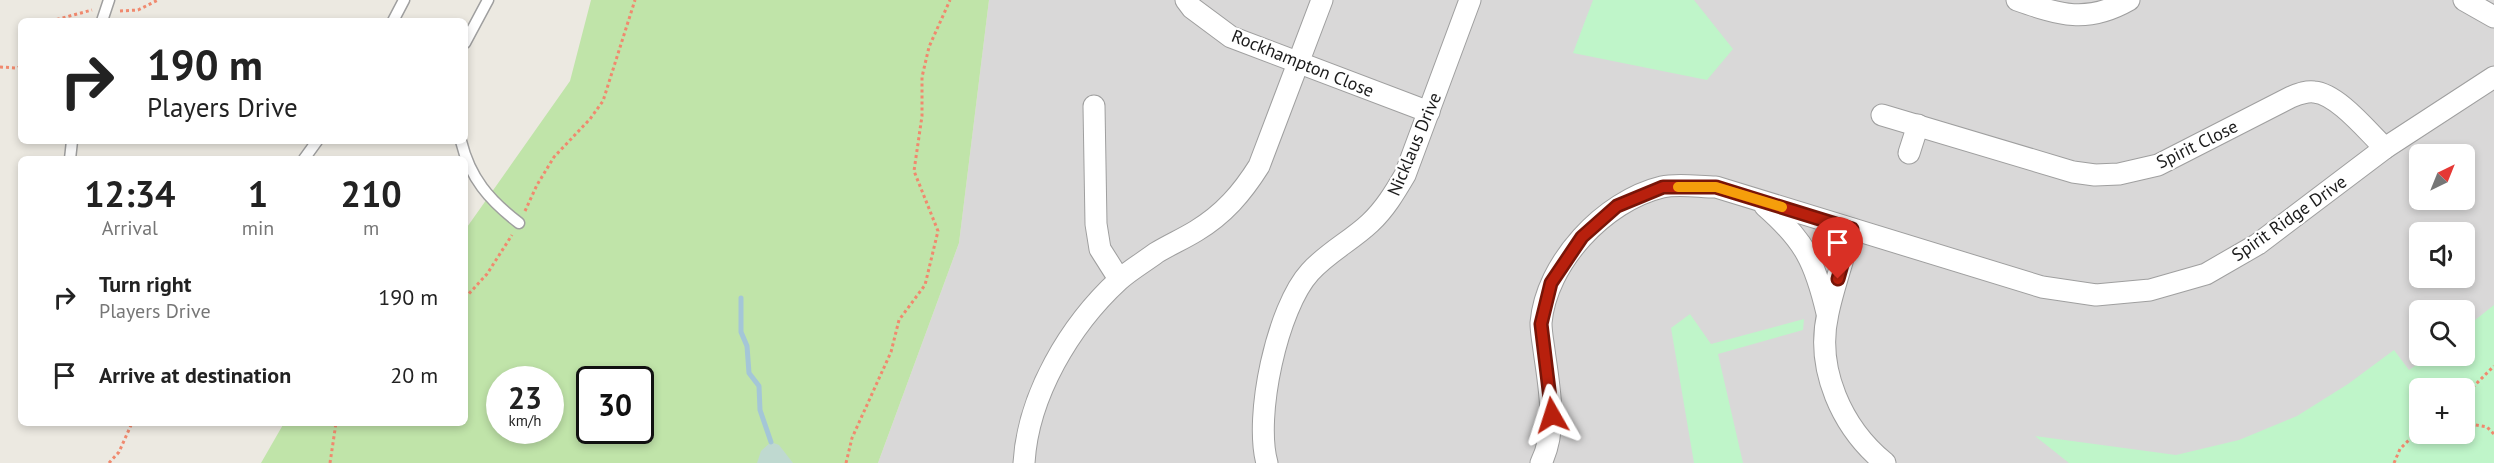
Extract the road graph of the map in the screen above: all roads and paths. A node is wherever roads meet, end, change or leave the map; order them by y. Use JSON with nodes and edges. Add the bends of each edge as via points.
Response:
{"nodes":[{"id":1,"x":109,"y":0,"type":"edge"},
{"id":2,"x":404,"y":0,"type":"edge"},
{"id":3,"x":488,"y":0,"type":"edge"},
{"id":4,"x":635,"y":0,"type":"edge"},
{"id":5,"x":950,"y":0,"type":"edge"},
{"id":6,"x":1186,"y":0,"type":"edge"},
{"id":7,"x":1322,"y":0,"type":"edge"},
{"id":8,"x":1470,"y":0,"type":"edge"},
{"id":9,"x":2017,"y":0,"type":"edge"},
{"id":10,"x":2129,"y":0,"type":"edge"},
{"id":11,"x":2464,"y":0,"type":"edge"},
{"id":12,"x":2494,"y":17,"type":"edge"},
{"id":13,"x":103,"y":18,"type":"edge"},
{"id":14,"x":395,"y":18,"type":"edge"},
{"id":15,"x":468,"y":37,"type":"edge"},
{"id":16,"x":1299,"y":64,"type":"junction"},
{"id":17,"x":18,"y":66,"type":"edge"},
{"id":18,"x":0,"y":67,"type":"edge"},
{"id":19,"x":2494,"y":76,"type":"edge"},
{"id":20,"x":1094,"y":106,"type":"dead end"},
{"id":21,"x":1429,"y":112,"type":"junction"},
{"id":22,"x":1882,"y":115,"type":"dead end"},
{"id":23,"x":1917,"y":125,"type":"junction"},
{"id":24,"x":2385,"y":148,"type":"junction"},
{"id":25,"x":1909,"y":153,"type":"dead end"},
{"id":26,"x":468,"y":165,"type":"edge"},
{"id":27,"x":1759,"y":200,"type":"junction"},
{"id":28,"x":519,"y":223,"type":"junction"},
{"id":29,"x":1852,"y":229,"type":"junction"},
{"id":30,"x":1119,"y":279,"type":"junction"},
{"id":31,"x":468,"y":295,"type":"edge"},
{"id":32,"x":1827,"y":314,"type":"junction"},
{"id":33,"x":2494,"y":366,"type":"edge"},
{"id":34,"x":2475,"y":385,"type":"edge"},
{"id":35,"x":2475,"y":425,"type":"edge"},
{"id":36,"x":131,"y":426,"type":"edge"},
{"id":37,"x":336,"y":426,"type":"edge"},
{"id":38,"x":2494,"y":434,"type":"edge"},
{"id":39,"x":2409,"y":440,"type":"edge"},
{"id":40,"x":109,"y":463,"type":"edge"},
{"id":41,"x":330,"y":463,"type":"edge"},
{"id":42,"x":846,"y":463,"type":"edge"},
{"id":43,"x":1024,"y":463,"type":"edge"},
{"id":44,"x":1267,"y":463,"type":"edge"},
{"id":45,"x":1541,"y":463,"type":"edge"},
{"id":46,"x":1885,"y":463,"type":"edge"},
{"id":47,"x":2394,"y":463,"type":"edge"}],
"edges":[{"from":1,"to":13,"type":"lane"},
{"from":2,"to":14,"type":"lane"},
{"from":3,"to":15,"type":"lane"},
{"from":4,"to":28,"type":"path","via":[[603,101],[554,157]]},
{"from":5,"to":42,"type":"path","via":[[929,47],[922,77],[922,116],[914,171],[935,222],[937,239],[925,285],[899,320],[891,352],[859,420]]},
{"from":6,"to":16,"type":"street","name":"Rockhampton Close","via":[[1231,37]]},
{"from":7,"to":16,"type":"street"},
{"from":8,"to":21,"type":"street","name":"Nicklaus Drive"},
{"from":9,"to":10,"type":"street","via":[[2076,16],[2106,11]]},
{"from":11,"to":12,"type":"street"},
{"from":16,"to":21,"type":"street","name":"Rockhampton Close"},
{"from":16,"to":30,"type":"street","via":[[1259,166],[1232,204],[1217,218]]},
{"from":17,"to":18,"type":"path"},
{"from":19,"to":24,"type":"street","name":"Spirit Ridge Drive"},
{"from":20,"to":30,"type":"street","via":[[1096,224],[1100,249]]},
{"from":21,"to":44,"type":"street","name":"Nicklaus Drive","via":[[1405,175],[1390,200],[1370,224],[1309,273],[1289,308],[1274,353],[1263,416]]},
{"from":22,"to":23,"type":"street","name":"Spirit Close"},
{"from":23,"to":24,"type":"street","name":"Spirit Close","via":[[2073,172],[2119,174],[2158,165],[2305,91],[2328,96],[2340,104]]},
{"from":23,"to":25,"type":"street"},
{"from":24,"to":29,"type":"street","name":"Spirit Ridge Drive","via":[[2258,244],[2206,274],[2150,291],[2096,295],[2042,287]]},
{"from":26,"to":28,"type":"lane","via":[[476,182]]},
{"from":27,"to":29,"type":"street"},
{"from":27,"to":32,"type":"street","via":[[1805,249],[1818,278]]},
{"from":27,"to":45,"type":"street","via":[[1716,187],[1663,187],[1617,206],[1582,237],[1551,283],[1541,324],[1552,415]]},
{"from":28,"to":31,"type":"path","via":[[505,249]]},
{"from":29,"to":32,"type":"street"},
{"from":30,"to":43,"type":"street","via":[[1062,350],[1032,420]]},
{"from":32,"to":46,"type":"street","via":[[1824,347],[1839,406],[1855,432]]},
{"from":33,"to":34,"type":"path"},
{"from":35,"to":38,"type":"path","via":[[2487,427]]},
{"from":36,"to":40,"type":"path","via":[[119,452]]},
{"from":37,"to":41,"type":"path"},
{"from":39,"to":47,"type":"path"}]}
